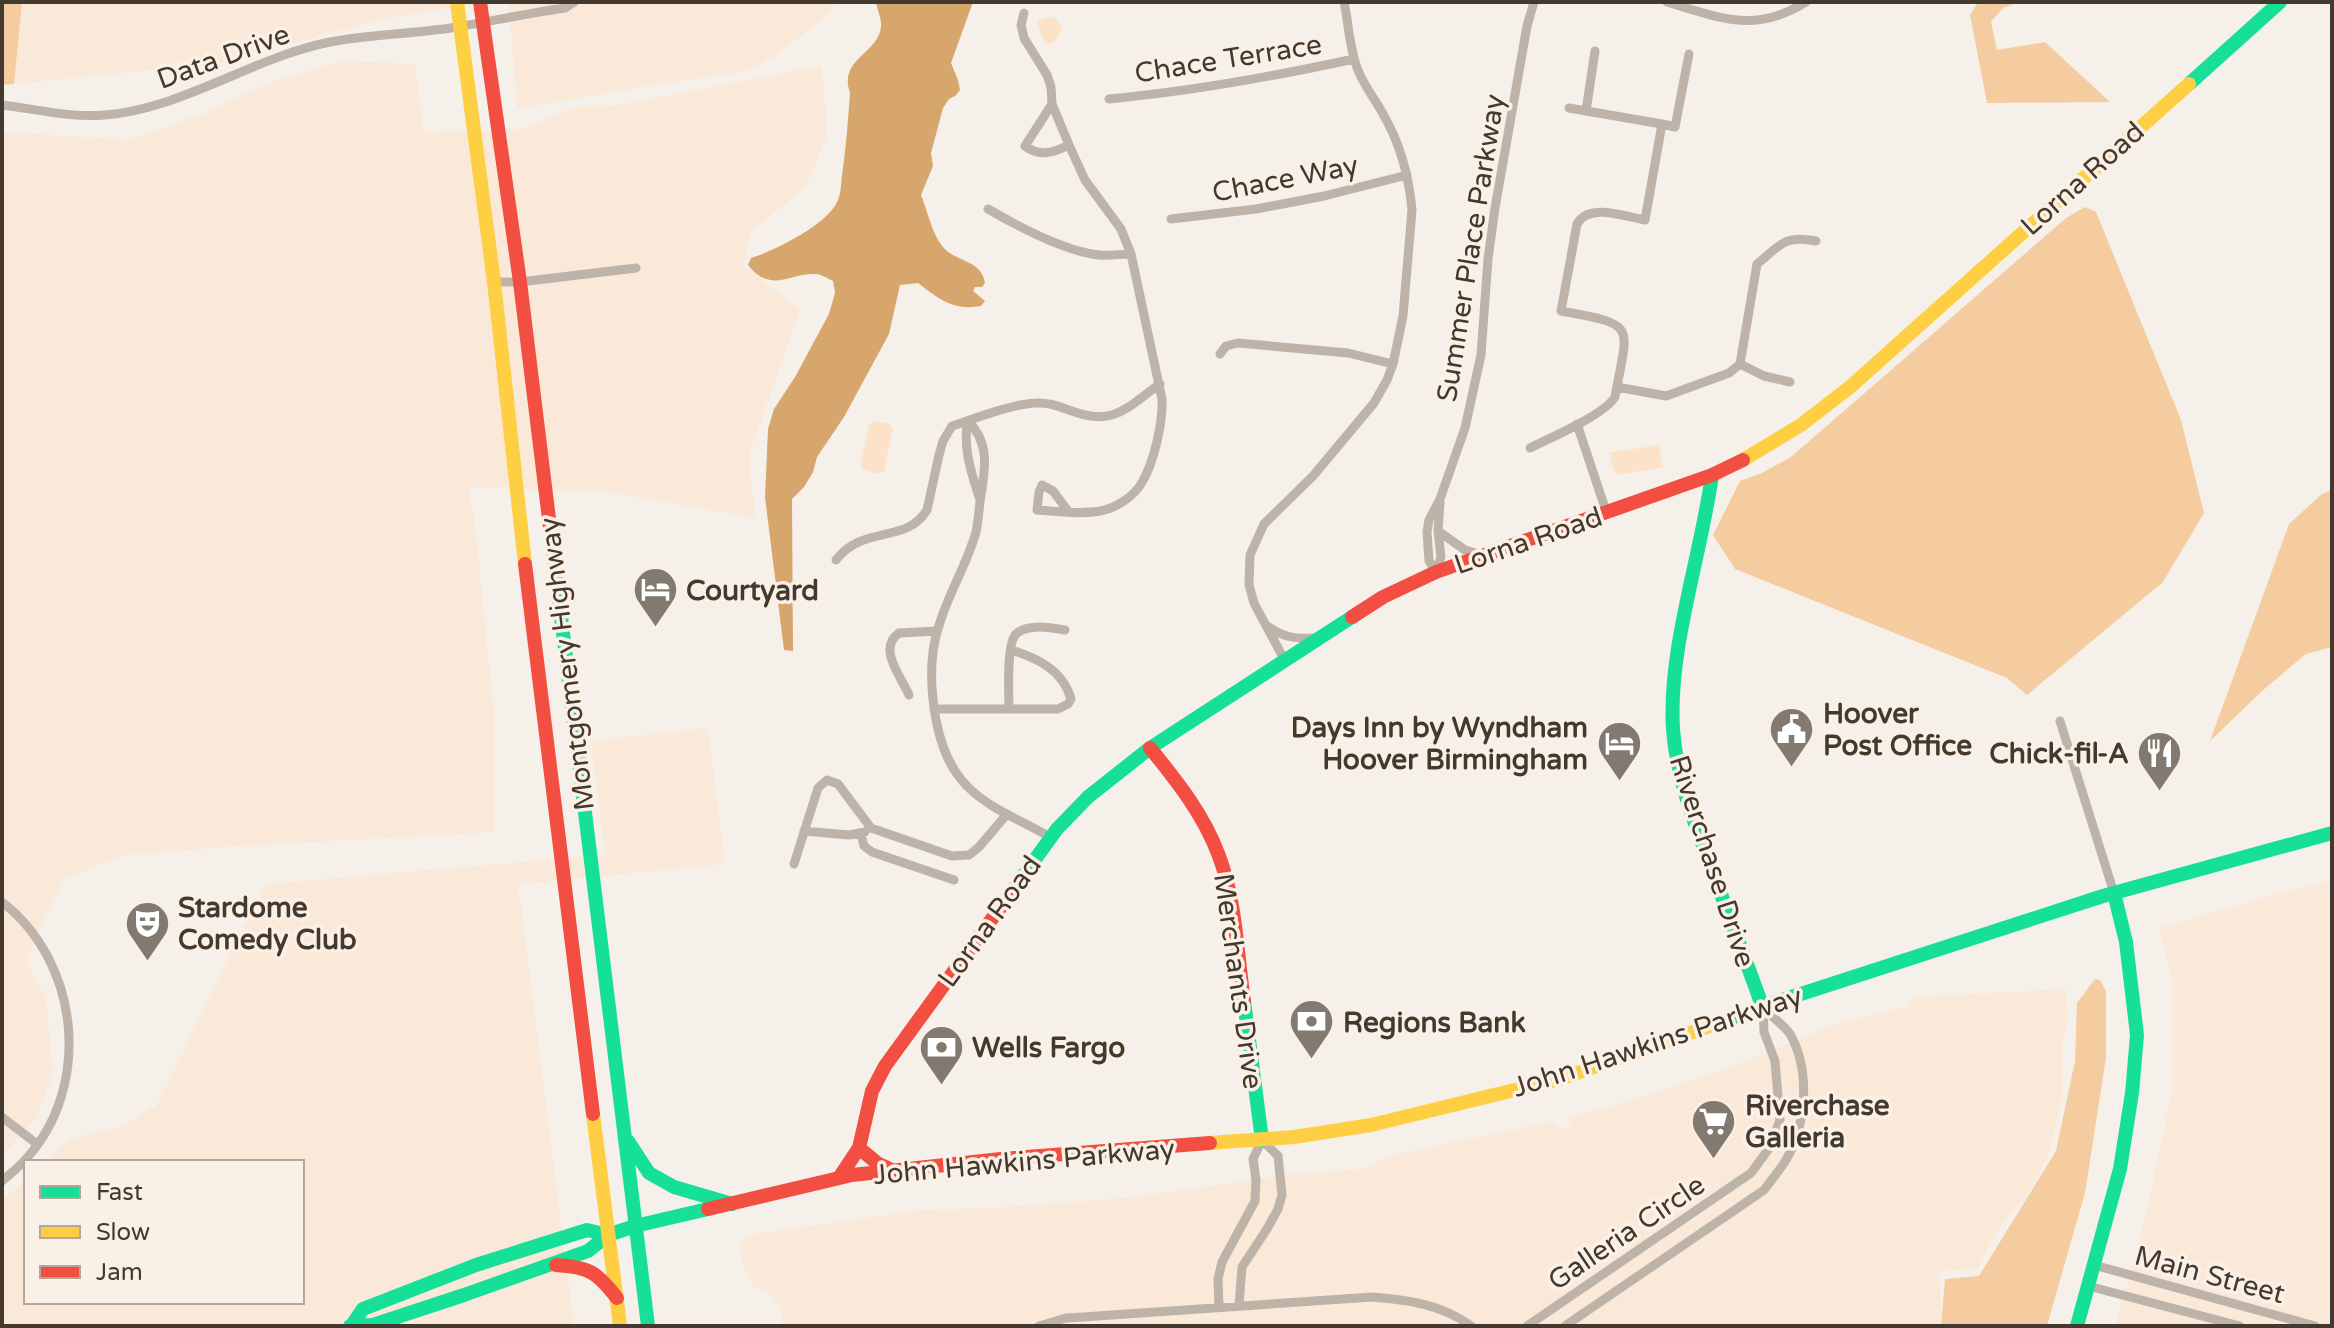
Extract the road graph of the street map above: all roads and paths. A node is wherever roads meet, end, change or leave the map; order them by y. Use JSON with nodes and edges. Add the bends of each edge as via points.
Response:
{"nodes":[{"id":1,"x":457,"y":2,"type":"edge"},
{"id":2,"x":480,"y":2,"type":"edge"},
{"id":3,"x":574,"y":2,"type":"edge"},
{"id":4,"x":1344,"y":2,"type":"edge"},
{"id":5,"x":1534,"y":2,"type":"edge"},
{"id":6,"x":1667,"y":2,"type":"edge"},
{"id":7,"x":1806,"y":2,"type":"edge"},
{"id":8,"x":2280,"y":2,"type":"edge"},
{"id":9,"x":1024,"y":13,"type":"dead end"},
{"id":10,"x":482,"y":20,"type":"junction"},
{"id":11,"x":459,"y":26,"type":"junction"},
{"id":12,"x":1595,"y":51,"type":"dead end"},
{"id":13,"x":1689,"y":54,"type":"dead end"},
{"id":14,"x":1354,"y":59,"type":"junction"},
{"id":15,"x":1109,"y":99,"type":"dead end"},
{"id":16,"x":1052,"y":104,"type":"junction"},
{"id":17,"x":2,"y":105,"type":"edge"},
{"id":18,"x":1569,"y":108,"type":"dead end"},
{"id":19,"x":1586,"y":111,"type":"junction"},
{"id":20,"x":1662,"y":124,"type":"junction"},
{"id":21,"x":1069,"y":145,"type":"junction"},
{"id":22,"x":1407,"y":175,"type":"junction"},
{"id":23,"x":988,"y":209,"type":"dead end"},
{"id":24,"x":1171,"y":219,"type":"dead end"},
{"id":25,"x":1816,"y":241,"type":"dead end"},
{"id":26,"x":1131,"y":254,"type":"junction"},
{"id":27,"x":636,"y":268,"type":"dead end"},
{"id":28,"x":494,"y":282,"type":"junction"},
{"id":29,"x":520,"y":282,"type":"junction"},
{"id":30,"x":1220,"y":354,"type":"dead end"},
{"id":31,"x":1393,"y":364,"type":"junction"},
{"id":32,"x":1740,"y":364,"type":"junction"},
{"id":33,"x":1790,"y":382,"type":"dead end"},
{"id":34,"x":1160,"y":384,"type":"junction"},
{"id":35,"x":1617,"y":387,"type":"junction"},
{"id":36,"x":968,"y":421,"type":"junction"},
{"id":37,"x":1577,"y":424,"type":"junction"},
{"id":38,"x":1530,"y":448,"type":"dead end"},
{"id":39,"x":1712,"y":475,"type":"junction"},
{"id":40,"x":1440,"y":499,"type":"junction"},
{"id":41,"x":980,"y":500,"type":"junction"},
{"id":42,"x":1068,"y":511,"type":"dead end"},
{"id":43,"x":1607,"y":514,"type":"junction"},
{"id":44,"x":1438,"y":531,"type":"junction"},
{"id":45,"x":1483,"y":555,"type":"junction"},
{"id":46,"x":836,"y":560,"type":"dead end"},
{"id":47,"x":1436,"y":572,"type":"junction"},
{"id":48,"x":1264,"y":624,"type":"junction"},
{"id":49,"x":1065,"y":630,"type":"dead end"},
{"id":50,"x":937,"y":631,"type":"junction"},
{"id":51,"x":1317,"y":638,"type":"junction"},
{"id":52,"x":1011,"y":650,"type":"junction"},
{"id":53,"x":1284,"y":659,"type":"junction"},
{"id":54,"x":909,"y":695,"type":"dead end"},
{"id":55,"x":934,"y":709,"type":"junction"},
{"id":56,"x":1009,"y":709,"type":"junction"},
{"id":57,"x":2060,"y":721,"type":"dead end"},
{"id":58,"x":1150,"y":748,"type":"junction"},
{"id":59,"x":1007,"y":814,"type":"junction"},
{"id":60,"x":871,"y":828,"type":"junction"},
{"id":61,"x":804,"y":831,"type":"junction"},
{"id":62,"x":2332,"y":833,"type":"edge"},
{"id":63,"x":861,"y":834,"type":"junction"},
{"id":64,"x":1050,"y":837,"type":"junction"},
{"id":65,"x":936,"y":851,"type":"junction"},
{"id":66,"x":794,"y":864,"type":"dead end"},
{"id":67,"x":928,"y":871,"type":"junction"},
{"id":68,"x":954,"y":880,"type":"dead end"},
{"id":69,"x":2114,"y":893,"type":"junction"},
{"id":70,"x":2,"y":902,"type":"edge"},
{"id":71,"x":1763,"y":1008,"type":"junction"},
{"id":72,"x":2,"y":1117,"type":"edge"},
{"id":73,"x":623,"y":1132,"type":"junction"},
{"id":74,"x":1262,"y":1140,"type":"junction"},
{"id":75,"x":37,"y":1144,"type":"junction"},
{"id":76,"x":859,"y":1148,"type":"junction"},
{"id":77,"x":25,"y":1160,"type":"edge"},
{"id":78,"x":24,"y":1161,"type":"edge"},
{"id":79,"x":892,"y":1170,"type":"junction"},
{"id":80,"x":839,"y":1178,"type":"junction"},
{"id":81,"x":2,"y":1181,"type":"edge"},
{"id":82,"x":732,"y":1204,"type":"junction"},
{"id":83,"x":635,"y":1226,"type":"junction"},
{"id":84,"x":608,"y":1235,"type":"junction"},
{"id":85,"x":548,"y":1265,"type":"junction"},
{"id":86,"x":2094,"y":1265,"type":"junction"},
{"id":87,"x":2088,"y":1286,"type":"junction"},
{"id":88,"x":617,"y":1298,"type":"junction"},
{"id":89,"x":1239,"y":1305,"type":"junction"},
{"id":90,"x":1219,"y":1307,"type":"junction"},
{"id":91,"x":351,"y":1326,"type":"edge"},
{"id":92,"x":620,"y":1326,"type":"edge"},
{"id":93,"x":648,"y":1326,"type":"edge"},
{"id":94,"x":1039,"y":1326,"type":"edge"},
{"id":95,"x":1471,"y":1326,"type":"edge"},
{"id":96,"x":1527,"y":1326,"type":"edge"},
{"id":97,"x":1565,"y":1326,"type":"edge"},
{"id":98,"x":2077,"y":1326,"type":"edge"},
{"id":99,"x":2240,"y":1326,"type":"edge"},
{"id":100,"x":2315,"y":1326,"type":"edge"}],
"edges":[{"from":1,"to":11,"type":"main road","name":"Montgomery Highway"},
{"from":2,"to":10,"type":"main road","name":"Montgomery Highway"},
{"from":3,"to":10,"type":"street","name":"Data Drive","via":[[565,8]]},
{"from":4,"to":14,"type":"street"},
{"from":5,"to":40,"type":"street","name":"Summer Place Parkway","via":[[1495,208],[1481,355],[1465,428]]},
{"from":6,"to":7,"type":"street","via":[[1757,21]]},
{"from":8,"to":39,"type":"main road","name":"Lorna Road","via":[[1850,387],[1791,434]]},
{"from":9,"to":16,"type":"street","via":[[1024,38],[1047,75]]},
{"from":10,"to":11,"type":"street","name":"Data Drive"},
{"from":10,"to":29,"type":"main road","name":"Montgomery Highway"},
{"from":11,"to":17,"type":"street","name":"Data Drive","via":[[330,43],[279,56],[157,104],[115,114]]},
{"from":11,"to":28,"type":"main road","name":"Montgomery Highway"},
{"from":12,"to":19,"type":"street"},
{"from":13,"to":20,"type":"street","via":[[1675,127]]},
{"from":14,"to":15,"type":"street","name":"Chace Terrace","via":[[1279,76]]},
{"from":14,"to":22,"type":"street","via":[[1384,114]]},
{"from":16,"to":21,"type":"street"},
{"from":16,"to":21,"type":"street","via":[[1025,146],[1045,154]]},
{"from":18,"to":19,"type":"street"},
{"from":19,"to":20,"type":"street"},
{"from":20,"to":35,"type":"street","via":[[1645,220],[1592,212],[1580,218],[1561,311],[1620,326],[1625,346]]},
{"from":21,"to":26,"type":"street"},
{"from":22,"to":24,"type":"street","name":"Chace Way","via":[[1256,209]]},
{"from":22,"to":31,"type":"street","via":[[1412,210],[1403,316]]},
{"from":23,"to":26,"type":"street","via":[[1080,250]]},
{"from":25,"to":32,"type":"street","via":[[1792,238],[1757,264]]},
{"from":26,"to":34,"type":"street"},
{"from":27,"to":29,"type":"street"},
{"from":28,"to":29,"type":"street"},
{"from":28,"to":84,"type":"main road","name":"Montgomery Highway","via":[[535,659]]},
{"from":29,"to":73,"type":"main road","name":"Montgomery Highway"},
{"from":30,"to":31,"type":"street","via":[[1238,343],[1348,353]]},
{"from":31,"to":48,"type":"street","via":[[1374,403],[1257,537],[1249,585]]},
{"from":32,"to":33,"type":"street"},
{"from":32,"to":35,"type":"street","via":[[1666,396]]},
{"from":34,"to":36,"type":"street","via":[[1114,416],[1087,417],[1037,402]]},
{"from":34,"to":42,"type":"street","via":[[1162,415],[1141,485],[1102,511]]},
{"from":35,"to":37,"type":"street","via":[[1611,404]]},
{"from":36,"to":41,"type":"street","via":[[968,449]]},
{"from":36,"to":41,"type":"street","via":[[979,431],[985,451]]},
{"from":36,"to":46,"type":"street","via":[[952,426],[943,441],[922,518],[904,529],[863,539]]},
{"from":37,"to":38,"type":"street"},
{"from":37,"to":43,"type":"street"},
{"from":39,"to":43,"type":"main road","name":"Lorna Road"},
{"from":39,"to":71,"type":"main road","name":"Riverchase Drive","via":[[1675,679],[1673,735],[1689,807]]},
{"from":40,"to":44,"type":"street","name":"Summer Place Parkway"},
{"from":40,"to":47,"type":"street","name":"Summer Place Parkway","via":[[1427,532],[1429,561]]},
{"from":41,"to":50,"type":"street","via":[[976,531]]},
{"from":43,"to":45,"type":"main road","name":"Lorna Road"},
{"from":44,"to":45,"type":"street","via":[[1465,550]]},
{"from":44,"to":47,"type":"street","name":"Summer Place Parkway","via":[[1441,557]]},
{"from":45,"to":47,"type":"main road","name":"Lorna Road"},
{"from":47,"to":51,"type":"main road","name":"Lorna Road"},
{"from":48,"to":51,"type":"street","via":[[1280,635]]},
{"from":48,"to":53,"type":"street"},
{"from":49,"to":52,"type":"street","via":[[1024,629]]},
{"from":50,"to":54,"type":"street","via":[[899,633],[890,641],[892,662]]},
{"from":50,"to":55,"type":"street"},
{"from":51,"to":53,"type":"main road","name":"Lorna Road"},
{"from":52,"to":56,"type":"street"},
{"from":52,"to":56,"type":"street","via":[[1045,663],[1069,689],[1071,699],[1058,709]]},
{"from":53,"to":58,"type":"main road","name":"Lorna Road"},
{"from":55,"to":56,"type":"street"},
{"from":55,"to":59,"type":"street","via":[[955,771],[968,787]]},
{"from":57,"to":69,"type":"street"},
{"from":58,"to":64,"type":"main road","name":"Lorna Road","via":[[1088,797]]},
{"from":58,"to":74,"type":"main road","name":"Merchants Drive","via":[[1206,824],[1223,868]]},
{"from":59,"to":64,"type":"street"},
{"from":59,"to":65,"type":"street","via":[[969,855]]},
{"from":60,"to":61,"type":"street","via":[[838,784],[827,780],[818,788]]},
{"from":60,"to":63,"type":"street"},
{"from":60,"to":65,"type":"street"},
{"from":61,"to":63,"type":"street"},
{"from":61,"to":66,"type":"street"},
{"from":62,"to":69,"type":"main road","name":"John Hawkins Parkway"},
{"from":63,"to":67,"type":"street","via":[[872,852]]},
{"from":64,"to":76,"type":"main road","name":"Lorna Road","via":[[885,1066],[869,1103]]},
{"from":65,"to":67,"type":"street"},
{"from":67,"to":68,"type":"street"},
{"from":69,"to":71,"type":"main road","name":"John Hawkins Parkway"},
{"from":69,"to":86,"type":"main road","via":[[2126,942],[2137,1035],[2120,1169]]},
{"from":70,"to":75,"type":"street","via":[[44,948],[67,1013],[67,1069],[60,1098]]},
{"from":71,"to":74,"type":"main road","name":"John Hawkins Parkway","via":[[1560,1079],[1371,1125]]},
{"from":71,"to":96,"type":"street","name":"Galleria Circle","via":[[1780,1120],[1770,1147],[1751,1173]]},
{"from":71,"to":97,"type":"street","name":"Galleria Circle","via":[[1789,1033],[1800,1060],[1801,1117],[1784,1163],[1764,1190]]},
{"from":72,"to":75,"type":"street"},
{"from":73,"to":82,"type":"main road","via":[[649,1173],[674,1187]]},
{"from":73,"to":83,"type":"main road","name":"Montgomery Highway"},
{"from":74,"to":79,"type":"main road","name":"John Hawkins Parkway"},
{"from":74,"to":89,"type":"street","via":[[1278,1156],[1282,1195],[1242,1267]]},
{"from":74,"to":90,"type":"street","via":[[1253,1159],[1255,1201],[1222,1262]]},
{"from":75,"to":77,"type":"street"},
{"from":76,"to":79,"type":"main road"},
{"from":76,"to":80,"type":"main road","name":"Lorna Road"},
{"from":78,"to":81,"type":"street"},
{"from":79,"to":80,"type":"main road","name":"John Hawkins Parkway"},
{"from":80,"to":82,"type":"main road","name":"John Hawkins Parkway"},
{"from":82,"to":83,"type":"main road","name":"John Hawkins Parkway"},
{"from":83,"to":84,"type":"main road","name":"John Hawkins Parkway"},
{"from":83,"to":93,"type":"main road","name":"Montgomery Highway"},
{"from":84,"to":85,"type":"main road","via":[[588,1251]]},
{"from":84,"to":88,"type":"main road","name":"Montgomery Highway"},
{"from":84,"to":91,"type":"main road","via":[[587,1230],[476,1265],[363,1309]]},
{"from":85,"to":88,"type":"main road","via":[[590,1268]]},
{"from":85,"to":91,"type":"main road","via":[[373,1325]]},
{"from":86,"to":87,"type":"main road"},
{"from":86,"to":100,"type":"street","name":"Main Street"},
{"from":87,"to":98,"type":"main road"},
{"from":87,"to":99,"type":"street","name":"Main Street"},
{"from":88,"to":92,"type":"main road","name":"Montgomery Highway"},
{"from":89,"to":90,"type":"street"},
{"from":89,"to":95,"type":"street","via":[[1405,1299]]},
{"from":90,"to":94,"type":"street","via":[[1066,1318]]}]}
